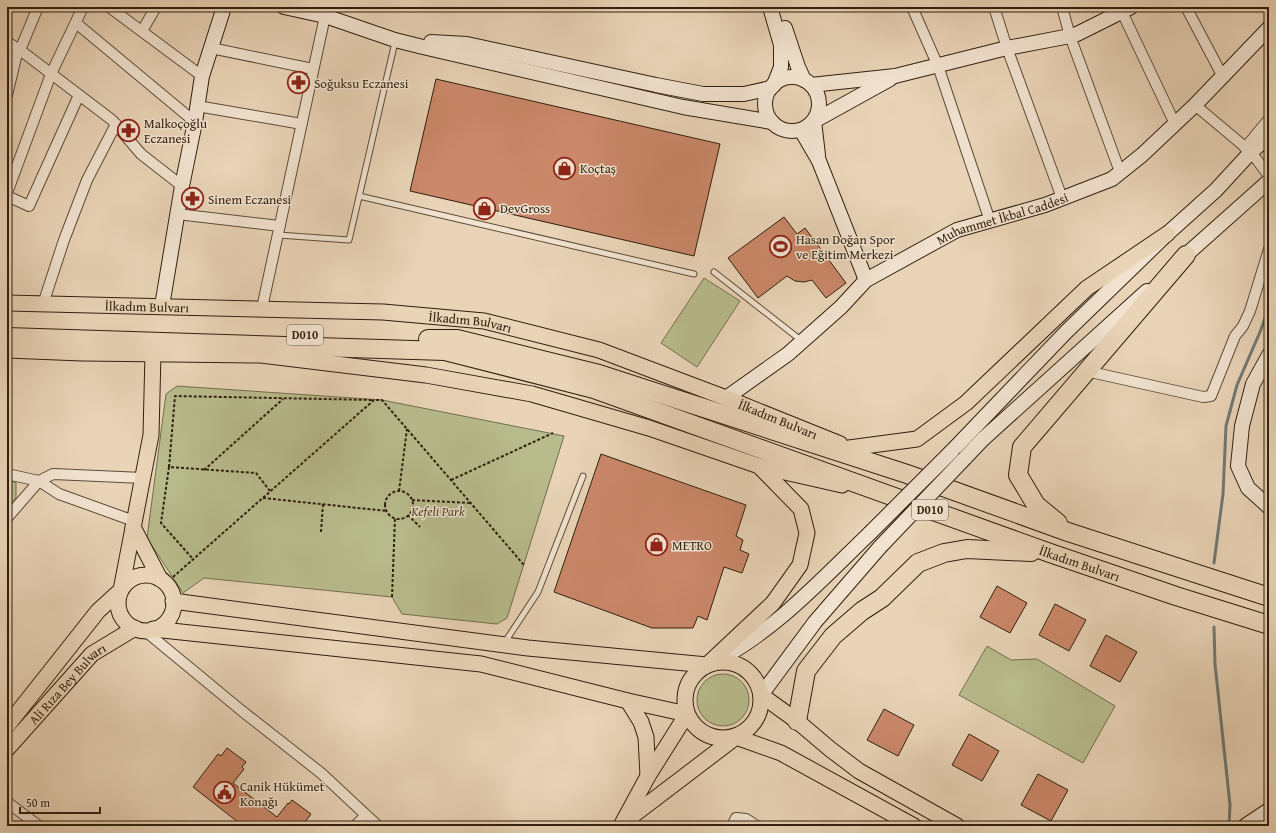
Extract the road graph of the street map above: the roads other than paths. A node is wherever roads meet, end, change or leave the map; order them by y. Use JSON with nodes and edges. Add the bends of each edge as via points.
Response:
{"nodes":[{"id":1,"x":38,"y":7,"type":"edge"},
{"id":2,"x":83,"y":7,"type":"edge"},
{"id":3,"x":108,"y":7,"type":"edge"},
{"id":4,"x":156,"y":7,"type":"edge"},
{"id":5,"x":224,"y":7,"type":"edge"},
{"id":6,"x":284,"y":7,"type":"edge"},
{"id":7,"x":770,"y":7,"type":"edge"},
{"id":8,"x":778,"y":7,"type":"edge"},
{"id":9,"x":912,"y":7,"type":"edge"},
{"id":10,"x":994,"y":7,"type":"edge"},
{"id":11,"x":1062,"y":7,"type":"edge"},
{"id":12,"x":1186,"y":7,"type":"edge"},
{"id":13,"x":1126,"y":9,"type":"edge"},
{"id":14,"x":325,"y":16,"type":"junction"},
{"id":15,"x":76,"y":23,"type":"junction"},
{"id":16,"x":1269,"y":28,"type":"edge"},
{"id":17,"x":142,"y":32,"type":"junction"},
{"id":18,"x":1070,"y":36,"type":"junction"},
{"id":19,"x":395,"y":40,"type":"junction"},
{"id":20,"x":7,"y":42,"type":"edge"},
{"id":21,"x":211,"y":48,"type":"junction"},
{"id":22,"x":1007,"y":48,"type":"junction"},
{"id":23,"x":19,"y":49,"type":"junction"},
{"id":24,"x":938,"y":66,"type":"junction"},
{"id":25,"x":313,"y":69,"type":"junction"},
{"id":26,"x":52,"y":74,"type":"junction"},
{"id":27,"x":202,"y":76,"type":"junction"},
{"id":28,"x":896,"y":76,"type":"junction"},
{"id":29,"x":1223,"y":77,"type":"junction"},
{"id":30,"x":807,"y":82,"type":"junction"},
{"id":31,"x":773,"y":86,"type":"junction"},
{"id":32,"x":7,"y":95,"type":"edge"},
{"id":33,"x":79,"y":95,"type":"junction"},
{"id":34,"x":1195,"y":105,"type":"junction"},
{"id":35,"x":197,"y":106,"type":"junction"},
{"id":36,"x":1269,"y":119,"type":"edge"},
{"id":37,"x":814,"y":121,"type":"junction"},
{"id":38,"x":195,"y":122,"type":"junction"},
{"id":39,"x":772,"y":122,"type":"junction"},
{"id":40,"x":116,"y":124,"type":"junction"},
{"id":41,"x":302,"y":124,"type":"junction"},
{"id":42,"x":1175,"y":124,"type":"junction"},
{"id":43,"x":801,"y":130,"type":"junction"},
{"id":44,"x":1269,"y":136,"type":"edge"},
{"id":45,"x":1248,"y":150,"type":"junction"},
{"id":46,"x":818,"y":161,"type":"junction"},
{"id":47,"x":1120,"y":172,"type":"junction"},
{"id":48,"x":1269,"y":176,"type":"edge"},
{"id":49,"x":1269,"y":181,"type":"edge"},
{"id":50,"x":182,"y":186,"type":"junction"},
{"id":51,"x":7,"y":193,"type":"edge"},
{"id":52,"x":7,"y":196,"type":"edge"},
{"id":53,"x":359,"y":196,"type":"junction"},
{"id":54,"x":1062,"y":198,"type":"junction"},
{"id":55,"x":177,"y":214,"type":"junction"},
{"id":56,"x":990,"y":221,"type":"junction"},
{"id":57,"x":279,"y":230,"type":"junction"},
{"id":58,"x":1167,"y":234,"type":"junction"},
{"id":59,"x":1269,"y":249,"type":"edge"},
{"id":60,"x":1186,"y":256,"type":"junction"},
{"id":61,"x":714,"y":272,"type":"dead end"},
{"id":62,"x":694,"y":274,"type":"dead end"},
{"id":63,"x":866,"y":280,"type":"junction"},
{"id":64,"x":7,"y":303,"type":"edge"},
{"id":65,"x":43,"y":304,"type":"junction"},
{"id":66,"x":162,"y":306,"type":"junction"},
{"id":67,"x":262,"y":308,"type":"junction"},
{"id":68,"x":7,"y":325,"type":"edge"},
{"id":69,"x":7,"y":337,"type":"edge"},
{"id":70,"x":803,"y":341,"type":"junction"},
{"id":71,"x":7,"y":350,"type":"edge"},
{"id":72,"x":153,"y":353,"type":"junction"},
{"id":73,"x":1269,"y":355,"type":"edge"},
{"id":74,"x":1086,"y":370,"type":"junction"},
{"id":75,"x":597,"y":382,"type":"junction"},
{"id":76,"x":726,"y":398,"type":"junction"},
{"id":77,"x":849,"y":448,"type":"junction"},
{"id":78,"x":759,"y":466,"type":"junction"},
{"id":79,"x":7,"y":474,"type":"edge"},
{"id":80,"x":907,"y":474,"type":"junction"},
{"id":81,"x":583,"y":476,"type":"dead end"},
{"id":82,"x":143,"y":478,"type":"junction"},
{"id":83,"x":39,"y":482,"type":"junction"},
{"id":84,"x":893,"y":497,"type":"junction"},
{"id":85,"x":1269,"y":507,"type":"edge"},
{"id":86,"x":7,"y":518,"type":"edge"},
{"id":87,"x":133,"y":524,"type":"junction"},
{"id":88,"x":1068,"y":532,"type":"junction"},
{"id":89,"x":1050,"y":553,"type":"junction"},
{"id":90,"x":166,"y":578,"type":"junction"},
{"id":91,"x":121,"y":590,"type":"junction"},
{"id":92,"x":1269,"y":597,"type":"edge"},
{"id":93,"x":173,"y":601,"type":"junction"},
{"id":94,"x":1269,"y":625,"type":"edge"},
{"id":95,"x":144,"y":629,"type":"junction"},
{"id":96,"x":504,"y":645,"type":"junction"},
{"id":97,"x":707,"y":665,"type":"junction"},
{"id":98,"x":762,"y":695,"type":"junction"},
{"id":99,"x":628,"y":701,"type":"junction"},
{"id":100,"x":687,"y":714,"type":"junction"},
{"id":101,"x":797,"y":721,"type":"junction"},
{"id":102,"x":7,"y":726,"type":"edge"},
{"id":103,"x":736,"y":737,"type":"junction"},
{"id":104,"x":7,"y":749,"type":"edge"},
{"id":105,"x":648,"y":776,"type":"junction"},
{"id":106,"x":7,"y":802,"type":"edge"},
{"id":107,"x":1269,"y":810,"type":"edge"},
{"id":108,"x":366,"y":815,"type":"junction"},
{"id":109,"x":621,"y":825,"type":"edge"},
{"id":110,"x":39,"y":826,"type":"edge"},
{"id":111,"x":355,"y":826,"type":"edge"},
{"id":112,"x":378,"y":826,"type":"edge"},
{"id":113,"x":732,"y":826,"type":"edge"},
{"id":114,"x":758,"y":826,"type":"edge"},
{"id":115,"x":914,"y":826,"type":"edge"},
{"id":116,"x":957,"y":826,"type":"edge"},
{"id":117,"x":1245,"y":826,"type":"edge"}],
"edges":[{"from":1,"to":23,"type":"street"},
{"from":2,"to":15,"type":"street"},
{"from":3,"to":17,"type":"street"},
{"from":4,"to":17,"type":"street"},
{"from":5,"to":21,"type":"main road"},
{"from":6,"to":14,"type":"main road"},
{"from":7,"to":31,"type":"main road","via":[[782,45],[781,66]]},
{"from":8,"to":30,"type":"main road","via":[[798,67]]},
{"from":9,"to":24,"type":"street"},
{"from":10,"to":22,"type":"street"},
{"from":11,"to":18,"type":"street"},
{"from":12,"to":29,"type":"street"},
{"from":13,"to":18,"type":"main road"},
{"from":13,"to":42,"type":"street"},
{"from":14,"to":19,"type":"main road"},
{"from":14,"to":25,"type":"street"},
{"from":15,"to":26,"type":"street"},
{"from":15,"to":38,"type":"street"},
{"from":16,"to":29,"type":"main road","name":"Muhammet İkbal Caddesi"},
{"from":17,"to":27,"type":"street"},
{"from":18,"to":22,"type":"main road"},
{"from":18,"to":47,"type":"street"},
{"from":19,"to":31,"type":"main road","via":[[467,44],[703,94],[744,94]]},
{"from":19,"to":39,"type":"main road","via":[[682,107]]},
{"from":19,"to":53,"type":"lane"},
{"from":20,"to":23,"type":"street"},
{"from":21,"to":25,"type":"street"},
{"from":21,"to":27,"type":"main road"},
{"from":22,"to":24,"type":"main road"},
{"from":22,"to":54,"type":"street"},
{"from":23,"to":26,"type":"street"},
{"from":23,"to":32,"type":"street"},
{"from":24,"to":28,"type":"main road"},
{"from":24,"to":56,"type":"street"},
{"from":25,"to":41,"type":"street"},
{"from":26,"to":33,"type":"street"},
{"from":26,"to":51,"type":"street"},
{"from":27,"to":35,"type":"main road"},
{"from":28,"to":30,"type":"main road"},
{"from":28,"to":37,"type":"main road"},
{"from":29,"to":34,"type":"main road","name":"Muhammet İkbal Caddesi"},
{"from":30,"to":31,"type":"main road","via":[[786,78]]},
{"from":30,"to":37,"type":"main road","via":[[816,91],[818,98],[818,114]]},
{"from":31,"to":39,"type":"main road","via":[[767,96],[766,105],[767,114]]},
{"from":33,"to":40,"type":"street"},
{"from":33,"to":52,"type":"street","via":[[29,206]]},
{"from":34,"to":42,"type":"main road","name":"Muhammet İkbal Caddesi"},
{"from":34,"to":45,"type":"street"},
{"from":35,"to":38,"type":"main road"},
{"from":35,"to":41,"type":"street"},
{"from":36,"to":45,"type":"street"},
{"from":37,"to":43,"type":"main road"},
{"from":37,"to":46,"type":"main road"},
{"from":38,"to":50,"type":"main road"},
{"from":39,"to":43,"type":"main road","via":[[785,130]]},
{"from":40,"to":50,"type":"street","via":[[141,154]]},
{"from":40,"to":65,"type":"street","via":[[87,180]]},
{"from":41,"to":57,"type":"street"},
{"from":42,"to":47,"type":"main road","name":"Muhammet İkbal Caddesi"},
{"from":43,"to":46,"type":"main road"},
{"from":44,"to":45,"type":"main road"},
{"from":45,"to":48,"type":"street"},
{"from":45,"to":58,"type":"main road","via":[[1216,190]]},
{"from":46,"to":63,"type":"main road"},
{"from":47,"to":54,"type":"main road","name":"Muhammet İkbal Caddesi","via":[[1112,179]]},
{"from":49,"to":60,"type":"main road"},
{"from":50,"to":55,"type":"main road"},
{"from":53,"to":57,"type":"lane","via":[[349,240]]},
{"from":53,"to":62,"type":"lane"},
{"from":54,"to":56,"type":"main road","name":"Muhammet İkbal Caddesi"},
{"from":55,"to":57,"type":"street"},
{"from":55,"to":66,"type":"main road"},
{"from":56,"to":63,"type":"main road","name":"Muhammet İkbal Caddesi","via":[[956,230]]},
{"from":57,"to":67,"type":"street"},
{"from":58,"to":77,"type":"main road","via":[[1087,288],[966,404],[917,439]]},
{"from":58,"to":97,"type":"main road","bridge":true,"via":[[1066,332],[870,533],[788,611],[733,652]]},
{"from":59,"to":74,"type":"street","via":[[1250,311],[1235,336],[1211,396],[1202,397]]},
{"from":60,"to":74,"type":"highway"},
{"from":60,"to":98,"type":"main road","bridge":true,"via":[[983,439],[880,547],[815,622]]},
{"from":61,"to":70,"type":"lane"},
{"from":63,"to":70,"type":"main road","name":"Muhammet İkbal Caddesi","via":[[841,308]]},
{"from":64,"to":65,"type":"main road","name":"İlkadım Bulvarı"},
{"from":65,"to":66,"type":"main road","name":"İlkadım Bulvarı"},
{"from":66,"to":67,"type":"main road","name":"İlkadım Bulvarı"},
{"from":67,"to":76,"type":"main road","name":"İlkadım Bulvarı","via":[[383,312],[484,321],[599,350]]},
{"from":68,"to":75,"type":"highway","name":"İlkadım Bulvarı","number":"D010","via":[[457,340]]},
{"from":69,"to":75,"type":"highway","name":"İlkadım Bulvarı","number":"D010","via":[[445,350]]},
{"from":70,"to":76,"type":"main road","name":"Muhammet İkbal Caddesi"},
{"from":71,"to":72,"type":"main road","name":"İlkadım Bulvarı"},
{"from":72,"to":78,"type":"main road","name":"İlkadım Bulvarı","via":[[261,355],[426,375],[532,394],[634,423]]},
{"from":72,"to":82,"type":"main road","via":[[151,435]]},
{"from":73,"to":85,"type":"main road","via":[[1253,384],[1242,426],[1238,466],[1248,488]]},
{"from":74,"to":88,"type":"highway","via":[[1022,447],[1018,475],[1036,505]]},
{"from":75,"to":80,"type":"highway","name":"İlkadım Bulvarı","number":"D010"},
{"from":75,"to":84,"type":"highway","name":"İlkadım Bulvarı","number":"D010"},
{"from":76,"to":77,"type":"main road","name":"İlkadım Bulvarı"},
{"from":77,"to":80,"type":"main road","name":"İlkadım Bulvarı"},
{"from":78,"to":84,"type":"main road","name":"İlkadım Bulvarı"},
{"from":78,"to":97,"type":"main road","via":[[801,509],[807,533],[800,564],[773,603]]},
{"from":79,"to":83,"type":"street"},
{"from":80,"to":88,"type":"highway","name":"İlkadım Bulvarı","number":"D010"},
{"from":81,"to":96,"type":"lane","via":[[538,592]]},
{"from":82,"to":83,"type":"street","via":[[53,474]]},
{"from":82,"to":87,"type":"main road"},
{"from":83,"to":86,"type":"street"},
{"from":83,"to":87,"type":"street","via":[[58,494]]},
{"from":84,"to":89,"type":"highway","name":"İlkadım Bulvarı","number":"D010"},
{"from":87,"to":90,"type":"main road"},
{"from":87,"to":91,"type":"main road"},
{"from":88,"to":92,"type":"highway","name":"İlkadım Bulvarı","number":"D010"},
{"from":89,"to":94,"type":"highway","name":"İlkadım Bulvarı","number":"D010"},
{"from":89,"to":101,"type":"highway","via":[[967,549],[944,553],[918,563],[882,598],[833,636],[806,671]]},
{"from":90,"to":91,"type":"main road","via":[[138,576],[126,583]]},
{"from":90,"to":93,"type":"main road"},
{"from":91,"to":95,"type":"main road","via":[[118,608],[124,620]]},
{"from":91,"to":102,"type":"main road","name":"Ali Rıza Bey Bulvarı","via":[[98,611]]},
{"from":93,"to":95,"type":"main road","via":[[168,619],[162,625]]},
{"from":93,"to":96,"type":"main road"},
{"from":95,"to":99,"type":"main road","via":[[481,664]]},
{"from":95,"to":104,"type":"main road","name":"Ali Rıza Bey Bulvarı","via":[[92,654]]},
{"from":95,"to":108,"type":"street","via":[[321,773]]},
{"from":96,"to":97,"type":"main road"},
{"from":97,"to":98,"type":"main road","via":[[731,662],[742,667],[751,674]]},
{"from":97,"to":100,"type":"main road","via":[[690,680],[685,691]]},
{"from":98,"to":101,"type":"main road"},
{"from":98,"to":103,"type":"main road","via":[[756,721],[748,730]]},
{"from":99,"to":100,"type":"main road"},
{"from":99,"to":105,"type":"main road","via":[[641,722],[646,737]]},
{"from":100,"to":103,"type":"main road","via":[[693,724],[707,735],[724,739]]},
{"from":100,"to":105,"type":"main road"},
{"from":101,"to":116,"type":"main road","via":[[859,771]]},
{"from":103,"to":109,"type":"main road"},
{"from":103,"to":115,"type":"main road","via":[[781,753]]},
{"from":105,"to":109,"type":"main road"},
{"from":106,"to":110,"type":"street"},
{"from":107,"to":117,"type":"main road"},
{"from":108,"to":111,"type":"street"},
{"from":108,"to":112,"type":"street"},
{"from":113,"to":114,"type":"street","via":[[736,818],[746,819]]}]}
